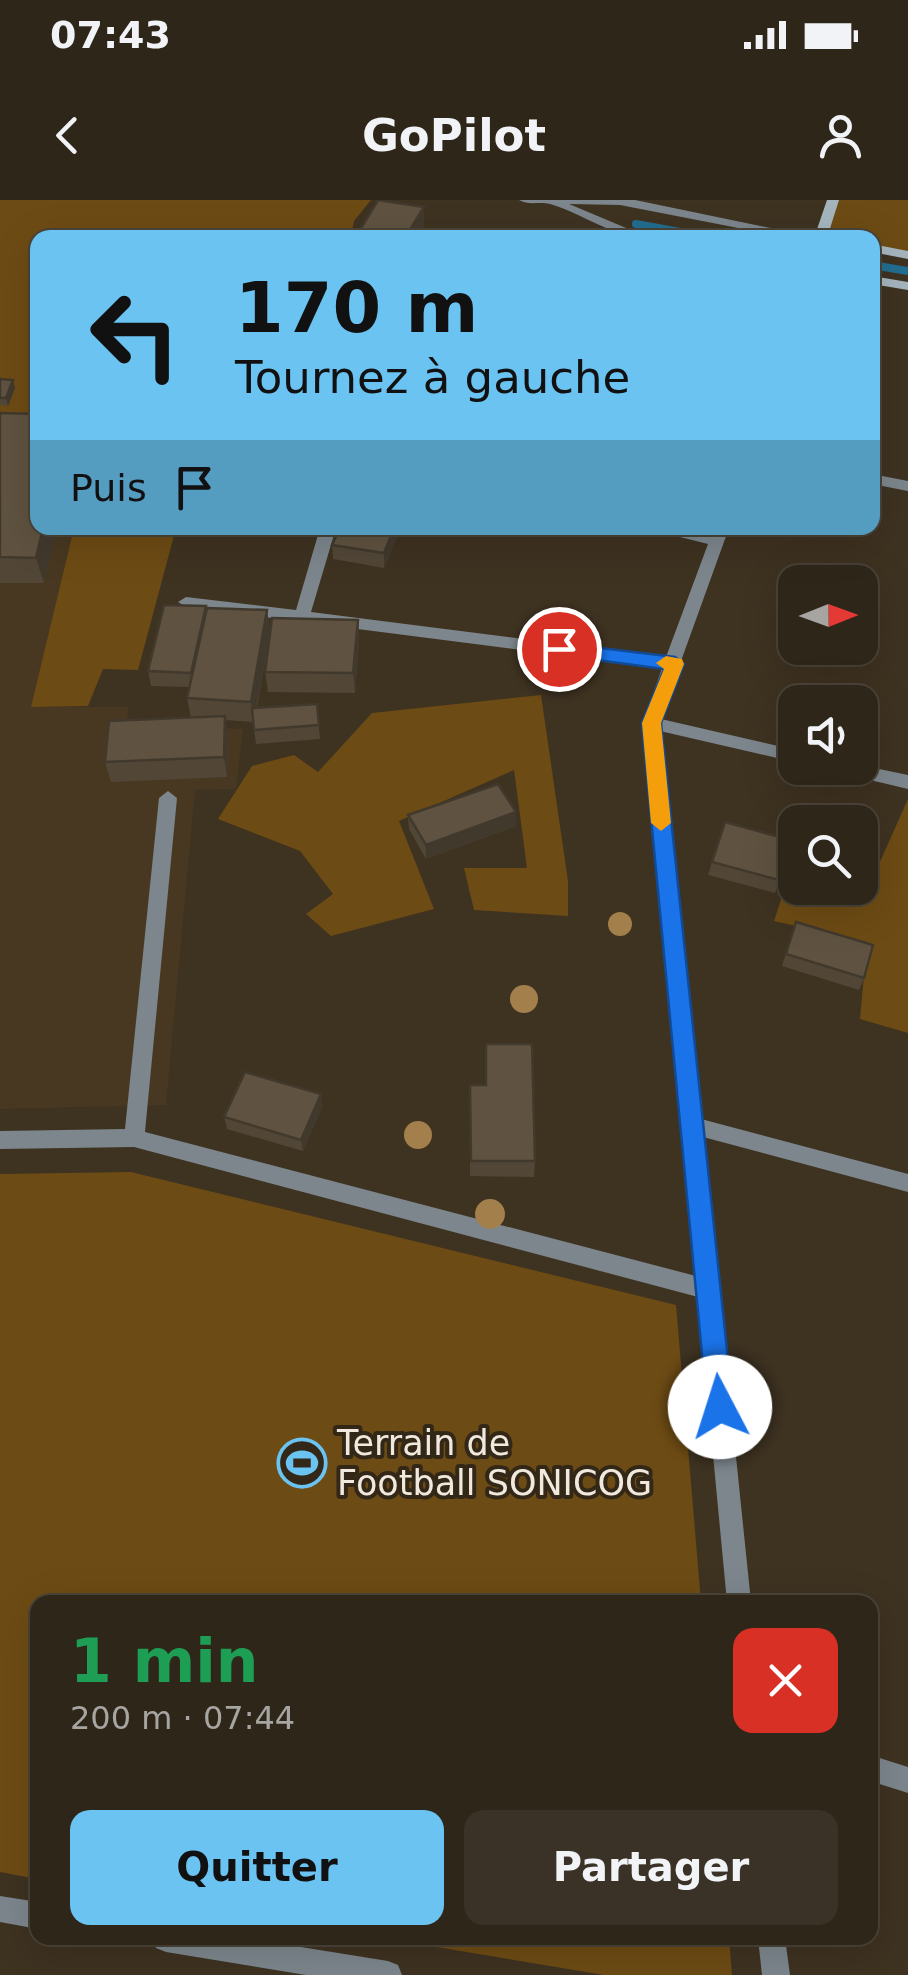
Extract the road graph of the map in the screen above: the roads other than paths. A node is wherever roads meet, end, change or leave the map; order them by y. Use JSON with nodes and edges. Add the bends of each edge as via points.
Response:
{"nodes":[{"id":1,"x":525,"y":200,"type":"edge"},
{"id":2,"x":834,"y":200,"type":"edge"},
{"id":3,"x":555,"y":203,"type":"junction"},
{"id":4,"x":624,"y":230,"type":"edge"},
{"id":5,"x":774,"y":230,"type":"edge"},
{"id":6,"x":821,"y":230,"type":"edge"},
{"id":7,"x":880,"y":249,"type":"edge"},
{"id":8,"x":908,"y":254,"type":"edge"},
{"id":9,"x":880,"y":281,"type":"edge"},
{"id":10,"x":908,"y":286,"type":"edge"},
{"id":11,"x":880,"y":481,"type":"edge"},
{"id":12,"x":908,"y":486,"type":"edge"},
{"id":13,"x":326,"y":535,"type":"edge"},
{"id":14,"x":719,"y":535,"type":"edge"},
{"id":15,"x":186,"y":602,"type":"edge"},
{"id":16,"x":302,"y":617,"type":"junction"},
{"id":17,"x":675,"y":664,"type":"junction"},
{"id":18,"x":652,"y":723,"type":"junction"},
{"id":19,"x":778,"y":752,"type":"edge"},
{"id":20,"x":878,"y":775,"type":"edge"},
{"id":21,"x":908,"y":782,"type":"edge"},
{"id":22,"x":168,"y":798,"type":"dead end"},
{"id":23,"x":691,"y":1125,"type":"junction"},
{"id":24,"x":134,"y":1138,"type":"junction"},
{"id":25,"x":0,"y":1140,"type":"edge"},
{"id":26,"x":908,"y":1183,"type":"edge"},
{"id":27,"x":709,"y":1290,"type":"junction"},
{"id":28,"x":738,"y":1595,"type":"edge"},
{"id":29,"x":878,"y":1771,"type":"edge"},
{"id":30,"x":908,"y":1780,"type":"edge"},
{"id":31,"x":0,"y":1910,"type":"edge"},
{"id":32,"x":30,"y":1915,"type":"edge"},
{"id":33,"x":208,"y":1945,"type":"edge"},
{"id":34,"x":773,"y":1945,"type":"edge"},
{"id":35,"x":388,"y":1975,"type":"edge"},
{"id":36,"x":776,"y":1975,"type":"edge"}],
"edges":[{"from":1,"to":3,"type":"street"},
{"from":2,"to":6,"type":"main road"},
{"from":3,"to":4,"type":"street"},
{"from":3,"to":5,"type":"street","via":[[620,201]]},
{"from":7,"to":8,"type":"main road"},
{"from":9,"to":10,"type":"main road"},
{"from":11,"to":12,"type":"street"},
{"from":13,"to":16,"type":"street"},
{"from":14,"to":17,"type":"street"},
{"from":15,"to":16,"type":"street"},
{"from":16,"to":17,"type":"street"},
{"from":17,"to":18,"type":"street"},
{"from":18,"to":19,"type":"street"},
{"from":18,"to":23,"type":"street"},
{"from":20,"to":21,"type":"street"},
{"from":22,"to":24,"type":"street"},
{"from":23,"to":26,"type":"street"},
{"from":23,"to":27,"type":"street"},
{"from":24,"to":25,"type":"street"},
{"from":24,"to":27,"type":"street"},
{"from":27,"to":28,"type":"street"},
{"from":29,"to":30,"type":"street"},
{"from":31,"to":32,"type":"street"},
{"from":33,"to":35,"type":"street"},
{"from":34,"to":36,"type":"street"}]}
